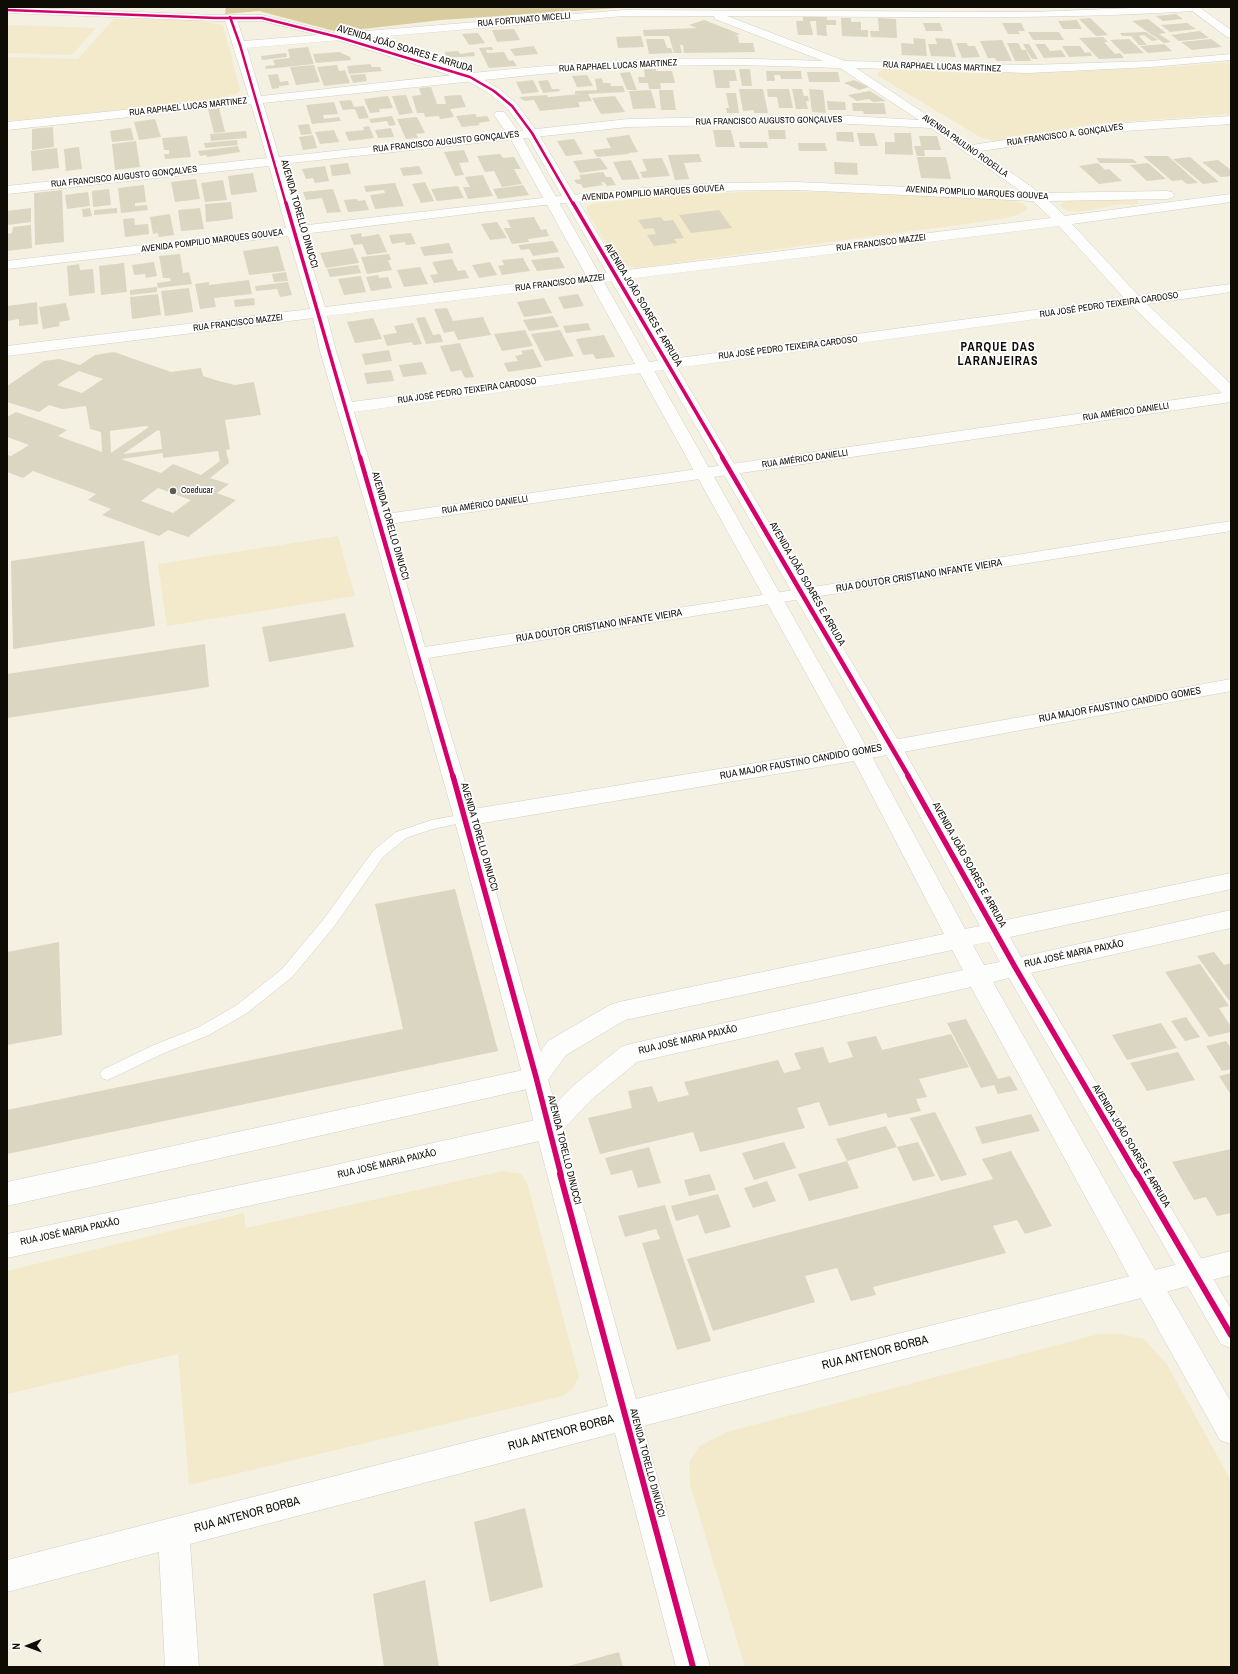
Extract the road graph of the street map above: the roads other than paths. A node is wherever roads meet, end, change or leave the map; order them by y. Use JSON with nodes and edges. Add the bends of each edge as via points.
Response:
{"nodes":[{"id":1,"x":1192,"y":7,"type":"edge"},
{"id":2,"x":7,"y":10,"type":"edge"},
{"id":3,"x":708,"y":13,"type":"junction"},
{"id":4,"x":226,"y":18,"type":"junction"},
{"id":5,"x":1231,"y":35,"type":"edge"},
{"id":6,"x":338,"y":37,"type":"junction"},
{"id":7,"x":312,"y":39,"type":"junction"},
{"id":8,"x":240,"y":45,"type":"junction"},
{"id":9,"x":1231,"y":57,"type":"edge"},
{"id":10,"x":840,"y":63,"type":"junction"},
{"id":11,"x":470,"y":77,"type":"junction"},
{"id":12,"x":446,"y":80,"type":"junction"},
{"id":13,"x":255,"y":100,"type":"junction"},
{"id":14,"x":1231,"y":120,"type":"edge"},
{"id":15,"x":934,"y":124,"type":"junction"},
{"id":16,"x":7,"y":126,"type":"edge"},
{"id":17,"x":524,"y":134,"type":"junction"},
{"id":18,"x":970,"y":149,"type":"junction"},
{"id":19,"x":274,"y":161,"type":"junction"},
{"id":20,"x":7,"y":190,"type":"edge"},
{"id":21,"x":1231,"y":194,"type":"edge"},
{"id":22,"x":1037,"y":197,"type":"junction"},
{"id":23,"x":1231,"y":198,"type":"edge"},
{"id":24,"x":571,"y":199,"type":"junction"},
{"id":25,"x":551,"y":201,"type":"junction"},
{"id":26,"x":1062,"y":221,"type":"junction"},
{"id":27,"x":294,"y":232,"type":"junction"},
{"id":28,"x":7,"y":265,"type":"edge"},
{"id":29,"x":615,"y":276,"type":"junction"},
{"id":30,"x":596,"y":279,"type":"junction"},
{"id":31,"x":1231,"y":288,"type":"edge"},
{"id":32,"x":1136,"y":302,"type":"junction"},
{"id":33,"x":319,"y":314,"type":"junction"},
{"id":34,"x":7,"y":351,"type":"edge"},
{"id":35,"x":668,"y":364,"type":"junction"},
{"id":36,"x":645,"y":367,"type":"junction"},
{"id":37,"x":1231,"y":393,"type":"edge"},
{"id":38,"x":1231,"y":397,"type":"edge"},
{"id":39,"x":345,"y":408,"type":"junction"},
{"id":40,"x":730,"y":470,"type":"junction"},
{"id":41,"x":703,"y":474,"type":"junction"},
{"id":42,"x":379,"y":520,"type":"junction"},
{"id":43,"x":1231,"y":526,"type":"edge"},
{"id":44,"x":802,"y":594,"type":"junction"},
{"id":45,"x":775,"y":599,"type":"junction"},
{"id":46,"x":417,"y":654,"type":"junction"},
{"id":47,"x":1231,"y":685,"type":"edge"},
{"id":48,"x":892,"y":747,"type":"junction"},
{"id":49,"x":860,"y":753,"type":"junction"},
{"id":50,"x":466,"y":818,"type":"junction"},
{"id":51,"x":1231,"y":881,"type":"edge"},
{"id":52,"x":1231,"y":919,"type":"edge"},
{"id":53,"x":996,"y":932,"type":"junction"},
{"id":54,"x":959,"y":939,"type":"junction"},
{"id":55,"x":1015,"y":967,"type":"junction"},
{"id":56,"x":977,"y":975,"type":"junction"},
{"id":57,"x":107,"y":1074,"type":"dead end"},
{"id":58,"x":536,"y":1077,"type":"junction"},
{"id":59,"x":548,"y":1128,"type":"junction"},
{"id":60,"x":7,"y":1194,"type":"edge"},
{"id":61,"x":7,"y":1246,"type":"edge"},
{"id":62,"x":1231,"y":1263,"type":"edge"},
{"id":63,"x":1195,"y":1273,"type":"junction"},
{"id":64,"x":1148,"y":1284,"type":"junction"},
{"id":65,"x":1231,"y":1335,"type":"edge"},
{"id":66,"x":625,"y":1416,"type":"junction"},
{"id":67,"x":1231,"y":1430,"type":"edge"},
{"id":68,"x":174,"y":1534,"type":"junction"},
{"id":69,"x":7,"y":1576,"type":"edge"},
{"id":70,"x":182,"y":1667,"type":"edge"},
{"id":71,"x":693,"y":1667,"type":"edge"}],
"edges":[{"from":1,"to":3,"type":"street","name":"RUA FORTUNATO MICELLI","via":[[1032,16]]},
{"from":1,"to":5,"type":"street"},
{"from":2,"to":4,"type":"street"},
{"from":3,"to":6,"type":"street","name":"RUA FORTUNATO MICELLI","via":[[624,13]]},
{"from":3,"to":10,"type":"street","name":"AVENIDA PAULINO RODELLA"},
{"from":4,"to":6,"type":"street","name":"AVENIDA JOÃO SOARES E ARRUDA","via":[[262,18]]},
{"from":4,"to":7,"type":"street","name":"AVENIDA JOÃO SOARES E ARRUDA"},
{"from":4,"to":8,"type":"street","name":"AVENIDA TORELLO DINUCCI"},
{"from":6,"to":7,"type":"street","name":"RUA FORTUNATO MICELLI"},
{"from":6,"to":11,"type":"street","name":"AVENIDA JOÃO SOARES E ARRUDA"},
{"from":7,"to":8,"type":"street","name":"RUA FORTUNATO MICELLI"},
{"from":7,"to":12,"type":"street","name":"AVENIDA JOÃO SOARES E ARRUDA"},
{"from":8,"to":13,"type":"street","name":"AVENIDA TORELLO DINUCCI"},
{"from":9,"to":10,"type":"street","name":"RUA RAPHAEL LUCAS MARTINEZ","via":[[1151,64],[1029,69]]},
{"from":10,"to":11,"type":"street","name":"RUA RAPHAEL LUCAS MARTINEZ","via":[[639,64]]},
{"from":10,"to":15,"type":"street","name":"AVENIDA PAULINO RODELLA"},
{"from":11,"to":12,"type":"street","name":"RUA RAPHAEL LUCAS MARTINEZ"},
{"from":11,"to":17,"type":"street","name":"AVENIDA JOÃO SOARES E ARRUDA","via":[[494,91],[512,106]]},
{"from":12,"to":13,"type":"street","name":"RUA RAPHAEL LUCAS MARTINEZ"},
{"from":12,"to":17,"type":"street","name":"AVENIDA JOÃO SOARES E ARRUDA","via":[[484,100]]},
{"from":13,"to":16,"type":"street","name":"RUA RAPHAEL LUCAS MARTINEZ"},
{"from":13,"to":19,"type":"street","name":"AVENIDA TORELLO DINUCCI"},
{"from":14,"to":18,"type":"street","name":"RUA FRANCISCO A. GONÇALVES","via":[[1109,128]]},
{"from":15,"to":17,"type":"street","name":"RUA FRANCISCO AUGUSTO GONÇALVES","via":[[832,119],[730,120],[628,123]]},
{"from":15,"to":18,"type":"street","name":"AVENIDA PAULINO RODELLA"},
{"from":17,"to":19,"type":"street","name":"RUA FRANCISCO AUGUSTO GONÇALVES"},
{"from":17,"to":24,"type":"street","name":"AVENIDA JOÃO SOARES E ARRUDA"},
{"from":17,"to":25,"type":"street","name":"AVENIDA JOÃO SOARES E ARRUDA"},
{"from":18,"to":22,"type":"street","name":"AVENIDA PAULINO RODELLA"},
{"from":19,"to":20,"type":"street","name":"RUA FRANCISCO AUGUSTO GONÇALVES"},
{"from":19,"to":27,"type":"street","name":"AVENIDA TORELLO DINUCCI"},
{"from":21,"to":22,"type":"street","name":"AVENIDA POMPILIO MARQUES GOUVEA"},
{"from":22,"to":24,"type":"street","name":"AVENIDA POMPILIO MARQUES GOUVEA","via":[[797,186],[706,188]]},
{"from":22,"to":26,"type":"street","name":"AVENIDA PAULINO RODELLA"},
{"from":23,"to":26,"type":"street","name":"RUA FRANCISCO MAZZEI"},
{"from":24,"to":25,"type":"street","name":"AVENIDA POMPILIO MARQUES GOUVEA"},
{"from":24,"to":29,"type":"street","name":"AVENIDA JOÃO SOARES E ARRUDA"},
{"from":25,"to":27,"type":"street","name":"AVENIDA POMPILIO MARQUES GOUVEA"},
{"from":25,"to":30,"type":"street","name":"AVENIDA JOÃO SOARES E ARRUDA"},
{"from":26,"to":29,"type":"street","name":"RUA FRANCISCO MAZZEI"},
{"from":26,"to":32,"type":"street","name":"AVENIDA PAULINO RODELLA"},
{"from":27,"to":28,"type":"street","name":"AVENIDA POMPILIO MARQUES GOUVEA"},
{"from":27,"to":33,"type":"street","name":"AVENIDA TORELLO DINUCCI"},
{"from":29,"to":30,"type":"street","name":"RUA FRANCISCO MAZZEI"},
{"from":29,"to":35,"type":"street","name":"AVENIDA JOÃO SOARES E ARRUDA"},
{"from":30,"to":33,"type":"street","name":"RUA FRANCISCO MAZZEI"},
{"from":30,"to":36,"type":"street","name":"AVENIDA JOÃO SOARES E ARRUDA"},
{"from":31,"to":32,"type":"street","name":"RUA JOSÉ PEDRO TEIXEIRA CARDOSO"},
{"from":32,"to":35,"type":"street","name":"RUA JOSÉ PEDRO TEIXEIRA CARDOSO"},
{"from":32,"to":37,"type":"street","name":"AVENIDA PAULINO RODELLA"},
{"from":33,"to":34,"type":"street","name":"RUA FRANCISCO MAZZEI"},
{"from":33,"to":39,"type":"street","name":"AVENIDA TORELLO DINUCCI"},
{"from":35,"to":36,"type":"street","name":"RUA JOSÉ PEDRO TEIXEIRA CARDOSO"},
{"from":35,"to":40,"type":"street","name":"AVENIDA JOÃO SOARES E ARRUDA"},
{"from":36,"to":39,"type":"street","name":"RUA JOSÉ PEDRO TEIXEIRA CARDOSO"},
{"from":36,"to":41,"type":"street","name":"AVENIDA JOÃO SOARES E ARRUDA"},
{"from":38,"to":40,"type":"street","name":"RUA AMÉRICO DANIELLI"},
{"from":39,"to":42,"type":"street","name":"AVENIDA TORELLO DINUCCI"},
{"from":40,"to":41,"type":"street","name":"RUA AMÉRICO DANIELLI"},
{"from":40,"to":44,"type":"street","name":"AVENIDA JOÃO SOARES E ARRUDA"},
{"from":41,"to":42,"type":"street","name":"RUA AMÉRICO DANIELLI"},
{"from":41,"to":45,"type":"street","name":"AVENIDA JOÃO SOARES E ARRUDA"},
{"from":42,"to":46,"type":"street","name":"AVENIDA TORELLO DINUCCI"},
{"from":43,"to":44,"type":"street","name":"RUA DOUTOR CRISTIANO INFANTE VIEIRA"},
{"from":44,"to":45,"type":"street","name":"RUA DOUTOR CRISTIANO INFANTE VIEIRA"},
{"from":44,"to":48,"type":"street","name":"AVENIDA JOÃO SOARES E ARRUDA"},
{"from":45,"to":46,"type":"street","name":"RUA DOUTOR CRISTIANO INFANTE VIEIRA"},
{"from":45,"to":49,"type":"street","name":"AVENIDA JOÃO SOARES E ARRUDA"},
{"from":46,"to":50,"type":"street","name":"AVENIDA TORELLO DINUCCI"},
{"from":47,"to":48,"type":"street","name":"RUA MAJOR FAUSTINO CANDIDO GOMES"},
{"from":48,"to":49,"type":"street","name":"RUA MAJOR FAUSTINO CANDIDO GOMES"},
{"from":48,"to":53,"type":"street","name":"AVENIDA JOÃO SOARES E ARRUDA"},
{"from":49,"to":50,"type":"street","name":"RUA MAJOR FAUSTINO CANDIDO GOMES"},
{"from":49,"to":54,"type":"street","name":"AVENIDA JOÃO SOARES E ARRUDA"},
{"from":50,"to":57,"type":"lane","via":[[432,825],[401,836],[378,854],[328,924],[288,972],[242,1009],[204,1031],[159,1048]]},
{"from":50,"to":58,"type":"street","name":"AVENIDA TORELLO DINUCCI"},
{"from":51,"to":53,"type":"street"},
{"from":52,"to":55,"type":"street","name":"RUA JOSÉ MARIA PAIXÃO"},
{"from":53,"to":54,"type":"street"},
{"from":53,"to":55,"type":"street","name":"AVENIDA JOÃO SOARES E ARRUDA"},
{"from":54,"to":56,"type":"street","name":"AVENIDA JOÃO SOARES E ARRUDA"},
{"from":54,"to":58,"type":"street","via":[[619,1012],[557,1048]]},
{"from":55,"to":56,"type":"street","name":"RUA JOSÉ MARIA PAIXÃO"},
{"from":55,"to":63,"type":"street","name":"AVENIDA JOÃO SOARES E ARRUDA"},
{"from":56,"to":59,"type":"street","name":"RUA JOSÉ MARIA PAIXÃO","via":[[630,1054],[583,1092]]},
{"from":56,"to":64,"type":"street","name":"AVENIDA JOÃO SOARES E ARRUDA"},
{"from":58,"to":59,"type":"street","name":"AVENIDA TORELLO DINUCCI"},
{"from":58,"to":60,"type":"street"},
{"from":59,"to":61,"type":"street","name":"RUA JOSÉ MARIA PAIXÃO"},
{"from":59,"to":66,"type":"street","name":"AVENIDA TORELLO DINUCCI"},
{"from":62,"to":63,"type":"street","name":"RUA ANTENOR BORBA"},
{"from":63,"to":64,"type":"street","name":"RUA ANTENOR BORBA"},
{"from":63,"to":65,"type":"street","name":"AVENIDA JOÃO SOARES E ARRUDA"},
{"from":64,"to":66,"type":"street","name":"RUA ANTENOR BORBA"},
{"from":64,"to":67,"type":"street","name":"AVENIDA JOÃO SOARES E ARRUDA"},
{"from":66,"to":68,"type":"street","name":"RUA ANTENOR BORBA"},
{"from":66,"to":71,"type":"street","name":"AVENIDA TORELLO DINUCCI"},
{"from":68,"to":69,"type":"street","name":"RUA ANTENOR BORBA"},
{"from":68,"to":70,"type":"street"}]}
